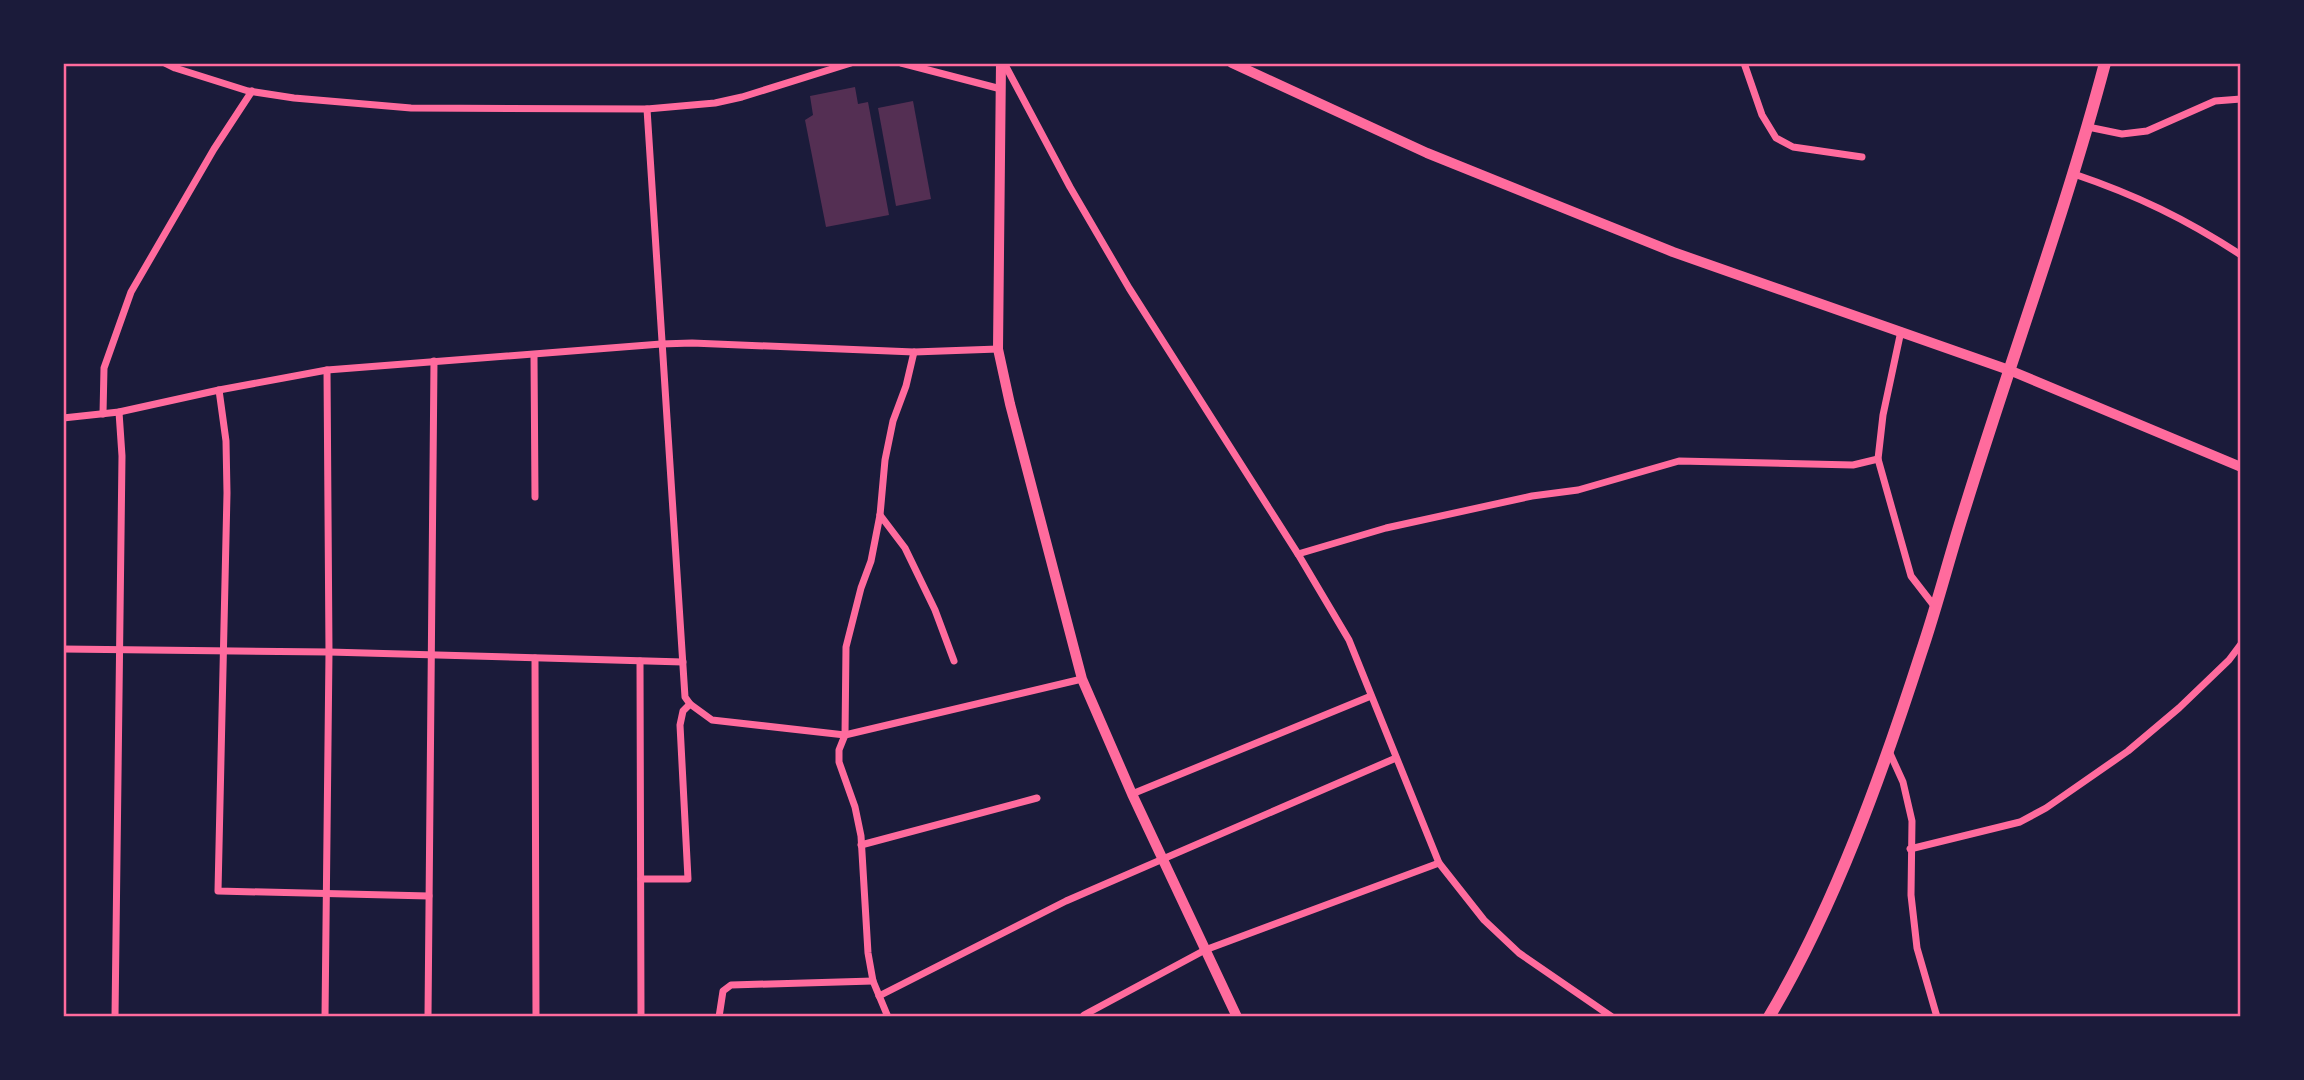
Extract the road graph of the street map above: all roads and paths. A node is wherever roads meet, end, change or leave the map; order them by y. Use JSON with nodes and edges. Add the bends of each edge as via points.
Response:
{"nodes":[{"id":1,"x":165,"y":63,"type":"edge"},
{"id":2,"x":852,"y":63,"type":"edge"},
{"id":3,"x":901,"y":63,"type":"edge"},
{"id":4,"x":1003,"y":63,"type":"edge"},
{"id":5,"x":1233,"y":63,"type":"edge"},
{"id":6,"x":1744,"y":63,"type":"edge"},
{"id":7,"x":2105,"y":63,"type":"edge"},
{"id":8,"x":1001,"y":89,"type":"junction"},
{"id":9,"x":252,"y":92,"type":"junction"},
{"id":10,"x":2241,"y":99,"type":"edge"},
{"id":11,"x":648,"y":109,"type":"junction"},
{"id":12,"x":2088,"y":127,"type":"junction"},
{"id":13,"x":1862,"y":157,"type":"dead end"},
{"id":14,"x":2074,"y":174,"type":"junction"},
{"id":15,"x":2241,"y":255,"type":"edge"},
{"id":16,"x":1901,"y":330,"type":"junction"},
{"id":17,"x":661,"y":344,"type":"junction"},
{"id":18,"x":998,"y":349,"type":"junction"},
{"id":19,"x":914,"y":352,"type":"junction"},
{"id":20,"x":534,"y":356,"type":"junction"},
{"id":21,"x":434,"y":361,"type":"junction"},
{"id":22,"x":327,"y":370,"type":"junction"},
{"id":23,"x":2009,"y":370,"type":"junction"},
{"id":24,"x":219,"y":390,"type":"junction"},
{"id":25,"x":119,"y":412,"type":"junction"},
{"id":26,"x":103,"y":414,"type":"junction"},
{"id":27,"x":63,"y":418,"type":"edge"},
{"id":28,"x":1878,"y":459,"type":"junction"},
{"id":29,"x":2241,"y":467,"type":"edge"},
{"id":30,"x":535,"y":497,"type":"dead end"},
{"id":31,"x":880,"y":514,"type":"junction"},
{"id":32,"x":1298,"y":554,"type":"junction"},
{"id":33,"x":1935,"y":607,"type":"junction"},
{"id":34,"x":2241,"y":644,"type":"edge"},
{"id":35,"x":63,"y":649,"type":"edge"},
{"id":36,"x":118,"y":650,"type":"junction"},
{"id":37,"x":225,"y":651,"type":"junction"},
{"id":38,"x":329,"y":652,"type":"junction"},
{"id":39,"x":431,"y":656,"type":"junction"},
{"id":40,"x":535,"y":659,"type":"junction"},
{"id":41,"x":640,"y":661,"type":"junction"},
{"id":42,"x":954,"y":661,"type":"dead end"},
{"id":43,"x":683,"y":662,"type":"junction"},
{"id":44,"x":1082,"y":679,"type":"junction"},
{"id":45,"x":1371,"y":696,"type":"junction"},
{"id":46,"x":690,"y":704,"type":"junction"},
{"id":47,"x":845,"y":735,"type":"junction"},
{"id":48,"x":1888,"y":748,"type":"junction"},
{"id":49,"x":1396,"y":758,"type":"junction"},
{"id":50,"x":1132,"y":794,"type":"junction"},
{"id":51,"x":1037,"y":798,"type":"dead end"},
{"id":52,"x":862,"y":845,"type":"junction"},
{"id":53,"x":1910,"y":849,"type":"junction"},
{"id":54,"x":1162,"y":859,"type":"junction"},
{"id":55,"x":1439,"y":863,"type":"junction"},
{"id":56,"x":641,"y":879,"type":"junction"},
{"id":57,"x":326,"y":895,"type":"junction"},
{"id":58,"x":429,"y":896,"type":"junction"},
{"id":59,"x":1205,"y":950,"type":"junction"},
{"id":60,"x":873,"y":981,"type":"junction"},
{"id":61,"x":879,"y":996,"type":"junction"},
{"id":62,"x":1084,"y":1014,"type":"dead end"},
{"id":63,"x":115,"y":1017,"type":"edge"},
{"id":64,"x":325,"y":1017,"type":"edge"},
{"id":65,"x":428,"y":1017,"type":"edge"},
{"id":66,"x":536,"y":1017,"type":"edge"},
{"id":67,"x":642,"y":1017,"type":"edge"},
{"id":68,"x":719,"y":1017,"type":"edge"},
{"id":69,"x":888,"y":1017,"type":"edge"},
{"id":70,"x":1237,"y":1017,"type":"edge"},
{"id":71,"x":1612,"y":1017,"type":"edge"},
{"id":72,"x":1769,"y":1017,"type":"edge"},
{"id":73,"x":1937,"y":1017,"type":"edge"}],
"edges":[{"from":1,"to":9,"type":"street"},
{"from":2,"to":11,"type":"street","via":[[742,97]]},
{"from":3,"to":8,"type":"street"},
{"from":4,"to":8,"type":"street"},
{"from":4,"to":32,"type":"street","via":[[1129,288]]},
{"from":5,"to":16,"type":"street","via":[[1427,153],[1673,252]]},
{"from":6,"to":13,"type":"street","via":[[1762,115],[1776,138],[1793,147]]},
{"from":7,"to":12,"type":"main road"},
{"from":8,"to":18,"type":"street"},
{"from":9,"to":11,"type":"street","via":[[411,108]]},
{"from":9,"to":26,"type":"street","via":[[131,292],[104,368]]},
{"from":10,"to":12,"type":"street","via":[[2214,101],[2147,131],[2122,134]]},
{"from":11,"to":17,"type":"street"},
{"from":12,"to":14,"type":"main road"},
{"from":14,"to":15,"type":"street","via":[[2130,193]]},
{"from":14,"to":23,"type":"main road"},
{"from":16,"to":23,"type":"street"},
{"from":16,"to":28,"type":"street"},
{"from":17,"to":19,"type":"street"},
{"from":17,"to":20,"type":"street"},
{"from":17,"to":43,"type":"street"},
{"from":18,"to":19,"type":"street"},
{"from":18,"to":44,"type":"street"},
{"from":19,"to":31,"type":"street","via":[[893,421]]},
{"from":20,"to":21,"type":"street"},
{"from":20,"to":30,"type":"street"},
{"from":21,"to":22,"type":"street"},
{"from":21,"to":39,"type":"street"},
{"from":22,"to":24,"type":"street"},
{"from":22,"to":38,"type":"street"},
{"from":23,"to":29,"type":"street"},
{"from":23,"to":33,"type":"main road"},
{"from":24,"to":25,"type":"street"},
{"from":24,"to":37,"type":"street","via":[[226,441]]},
{"from":25,"to":26,"type":"street"},
{"from":25,"to":36,"type":"street"},
{"from":26,"to":27,"type":"street"},
{"from":28,"to":32,"type":"street","via":[[1853,465],[1679,461],[1578,490],[1386,528]]},
{"from":28,"to":33,"type":"street","via":[[1911,576]]},
{"from":31,"to":42,"type":"street","via":[[905,548]]},
{"from":31,"to":47,"type":"street","via":[[846,647]]},
{"from":32,"to":45,"type":"street","via":[[1349,640]]},
{"from":33,"to":48,"type":"main road"},
{"from":34,"to":53,"type":"street","via":[[2179,708],[2128,751],[2046,808],[2020,822]]},
{"from":35,"to":36,"type":"street"},
{"from":36,"to":37,"type":"street"},
{"from":36,"to":63,"type":"street"},
{"from":37,"to":38,"type":"street"},
{"from":37,"to":57,"type":"street","via":[[218,891]]},
{"from":38,"to":39,"type":"street"},
{"from":38,"to":57,"type":"street"},
{"from":39,"to":40,"type":"street"},
{"from":39,"to":58,"type":"street"},
{"from":40,"to":41,"type":"street"},
{"from":40,"to":66,"type":"street"},
{"from":41,"to":43,"type":"street"},
{"from":41,"to":56,"type":"street"},
{"from":43,"to":46,"type":"street","via":[[685,697]]},
{"from":44,"to":47,"type":"street"},
{"from":44,"to":50,"type":"street"},
{"from":45,"to":49,"type":"street"},
{"from":45,"to":50,"type":"street"},
{"from":46,"to":47,"type":"street","via":[[712,720]]},
{"from":46,"to":56,"type":"street","via":[[683,710],[680,725],[688,879]]},
{"from":47,"to":52,"type":"street","via":[[839,762]]},
{"from":48,"to":53,"type":"street","via":[[1903,782],[1912,821]]},
{"from":48,"to":72,"type":"main road","via":[[1813,934]]},
{"from":49,"to":54,"type":"street"},
{"from":49,"to":55,"type":"street"},
{"from":50,"to":54,"type":"street"},
{"from":51,"to":52,"type":"street"},
{"from":52,"to":60,"type":"street","via":[[867,953]]},
{"from":53,"to":73,"type":"street","via":[[1917,948]]},
{"from":54,"to":59,"type":"street"},
{"from":54,"to":61,"type":"street","via":[[1066,901]]},
{"from":55,"to":59,"type":"street"},
{"from":55,"to":71,"type":"street","via":[[1484,920],[1519,953]]},
{"from":56,"to":67,"type":"street"},
{"from":57,"to":58,"type":"street"},
{"from":57,"to":64,"type":"street"},
{"from":58,"to":65,"type":"street"},
{"from":59,"to":62,"type":"street"},
{"from":59,"to":70,"type":"street"},
{"from":60,"to":61,"type":"street"},
{"from":60,"to":68,"type":"street","via":[[731,985],[723,990]]},
{"from":61,"to":69,"type":"street"}]}
